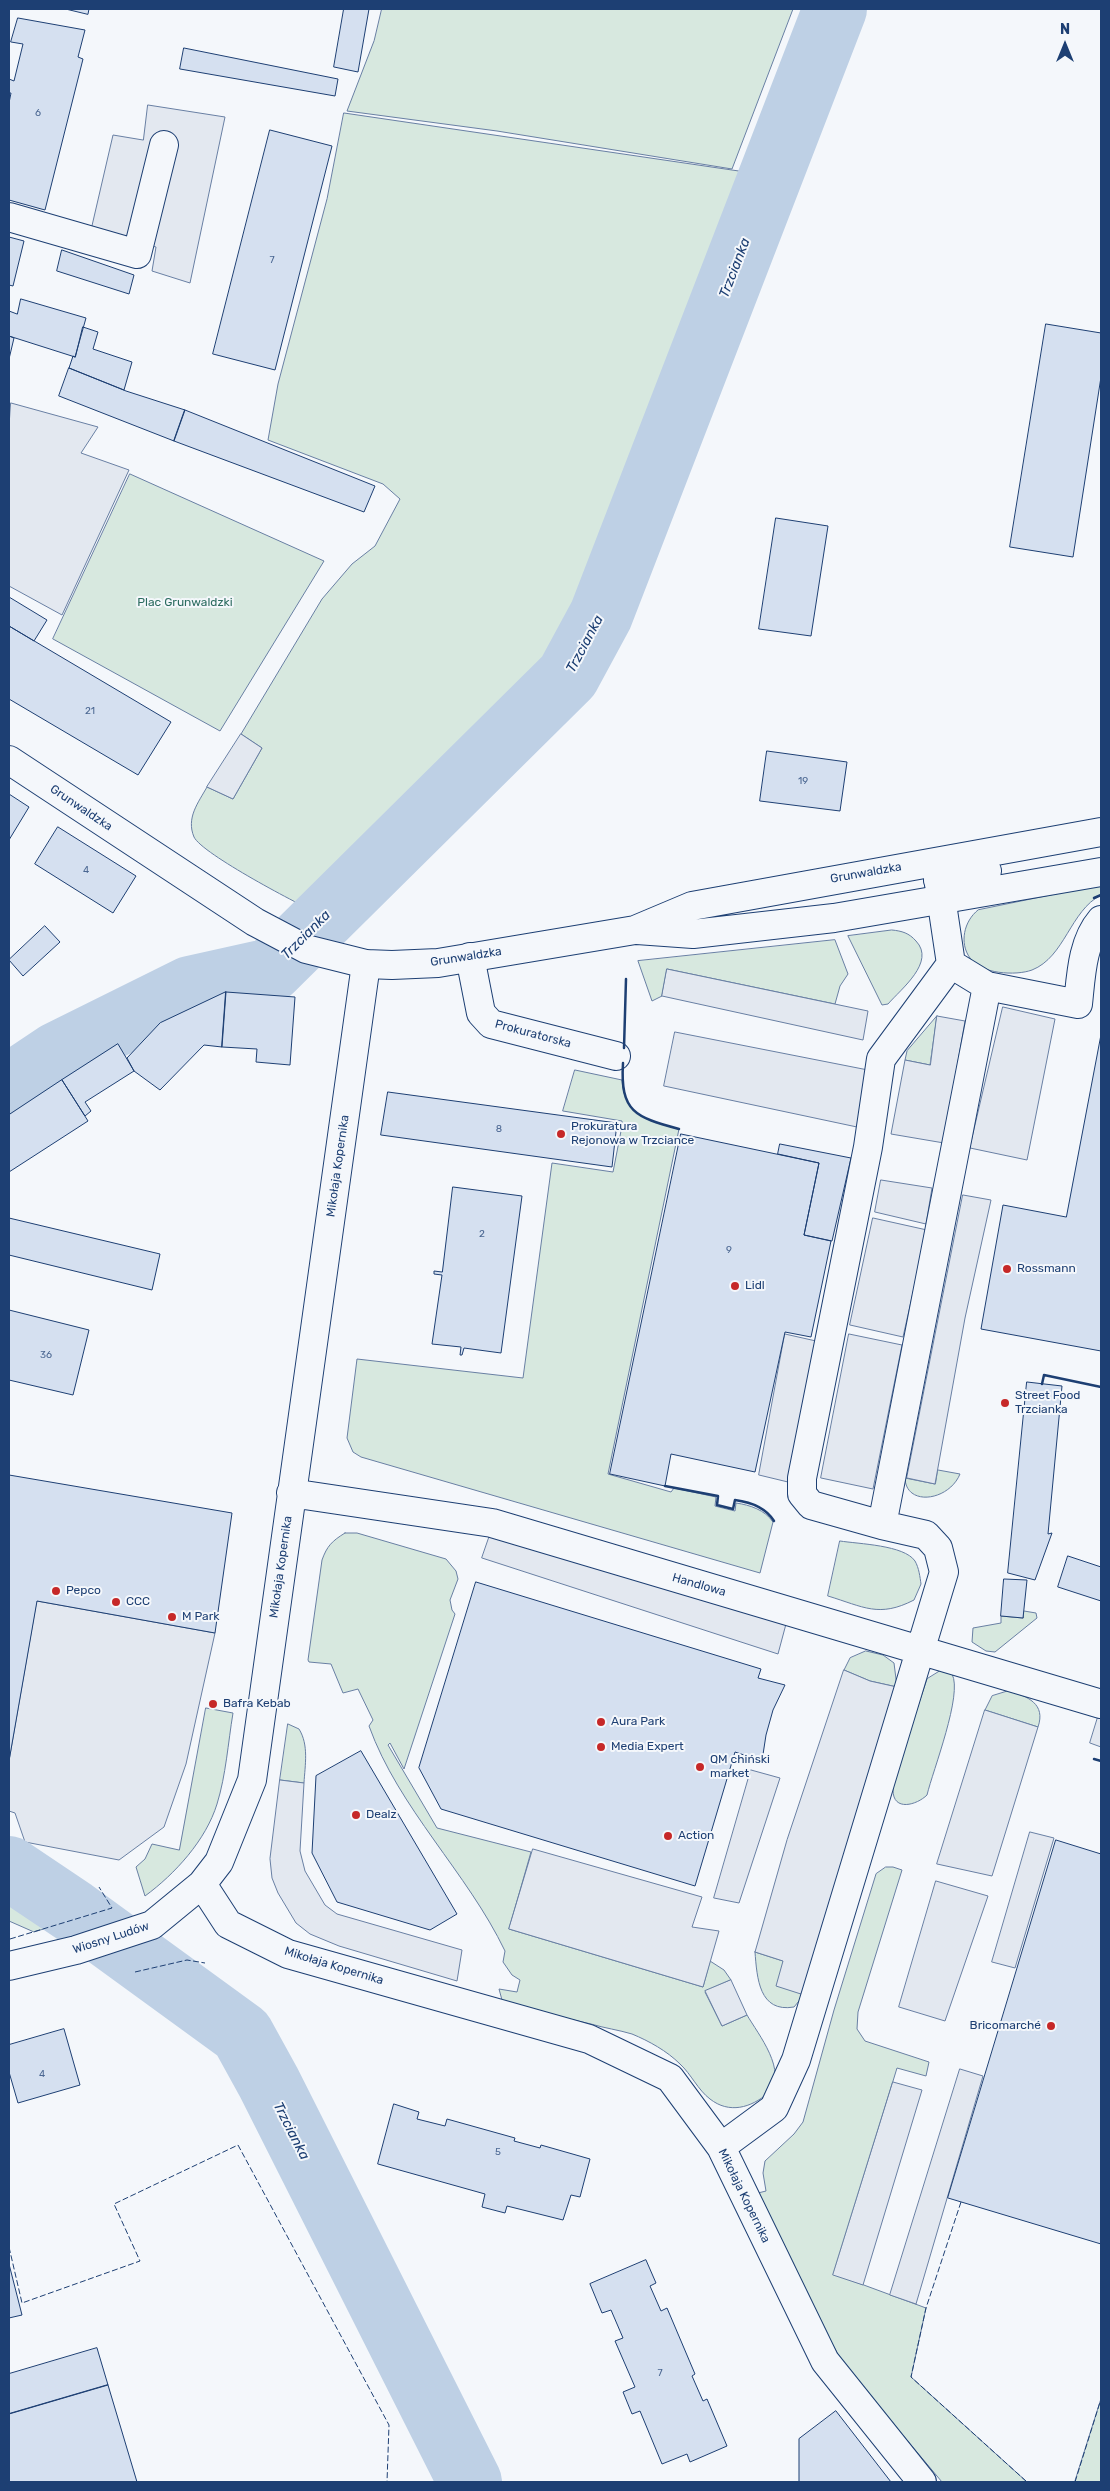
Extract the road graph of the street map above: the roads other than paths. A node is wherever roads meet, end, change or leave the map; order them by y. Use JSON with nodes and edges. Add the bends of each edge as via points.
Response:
{"nodes":[{"id":1,"x":164,"y":145,"type":"dead end"},
{"id":2,"x":9,"y":217,"type":"edge"},
{"id":3,"x":9,"y":760,"type":"edge"},
{"id":4,"x":1101,"y":832,"type":"edge"},
{"id":5,"x":1101,"y":850,"type":"edge"},
{"id":6,"x":1101,"y":872,"type":"edge"},
{"id":7,"x":938,"y":880,"type":"junction"},
{"id":8,"x":1101,"y":920,"type":"edge"},
{"id":9,"x":635,"y":930,"type":"junction"},
{"id":10,"x":470,"y":957,"type":"junction"},
{"id":11,"x":366,"y":964,"type":"junction"},
{"id":12,"x":951,"y":964,"type":"junction"},
{"id":13,"x":987,"y":986,"type":"junction"},
{"id":14,"x":616,"y":1056,"type":"dead end"},
{"id":15,"x":291,"y":1493,"type":"junction"},
{"id":16,"x":882,"y":1525,"type":"junction"},
{"id":17,"x":919,"y":1650,"type":"junction"},
{"id":18,"x":1101,"y":1704,"type":"edge"},
{"id":19,"x":202,"y":1884,"type":"junction"},
{"id":20,"x":9,"y":1966,"type":"edge"},
{"id":21,"x":720,"y":2147,"type":"junction"},
{"id":22,"x":922,"y":2482,"type":"edge"}],
"edges":[{"from":1,"to":2,"type":"street","via":[[137,254]]},
{"from":3,"to":11,"type":"street","name":"Grunwaldzka","via":[[255,922],[326,955]]},
{"from":4,"to":7,"type":"street","name":"Grunwaldzka"},
{"from":5,"to":7,"type":"street"},
{"from":6,"to":7,"type":"street","name":"Grunwaldzka"},
{"from":7,"to":9,"type":"street","name":"Grunwaldzka","via":[[692,906]]},
{"from":7,"to":9,"type":"street","name":"Grunwaldzka","via":[[834,918],[693,934]]},
{"from":7,"to":12,"type":"street"},
{"from":8,"to":13,"type":"street","via":[[1093,929],[1083,961],[1078,1004]]},
{"from":9,"to":10,"type":"street","name":"Grunwaldzka"},
{"from":10,"to":11,"type":"street","name":"Grunwaldzka","via":[[438,962]]},
{"from":10,"to":14,"type":"street","name":"Prokuratorska","via":[[481,1012],[491,1024]]},
{"from":11,"to":15,"type":"street","name":"Mikołaja Kopernika"},
{"from":12,"to":13,"type":"street"},
{"from":12,"to":16,"type":"street","via":[[882,1059],[868,1147],[802,1478],[802,1494],[811,1505]]},
{"from":13,"to":16,"type":"street"},
{"from":15,"to":17,"type":"street","name":"Handlowa","via":[[492,1523]]},
{"from":15,"to":19,"type":"street","name":"Mikołaja Kopernika","via":[[252,1780],[220,1862]]},
{"from":16,"to":17,"type":"street","via":[[926,1535],[938,1548],[944,1572]]},
{"from":17,"to":18,"type":"street","name":"Handlowa"},
{"from":17,"to":21,"type":"street","via":[[796,2060],[774,2108]]},
{"from":19,"to":20,"type":"street","name":"Wiosny Ludów","via":[[152,1925],[76,1950]]},
{"from":19,"to":21,"type":"street","name":"Mikołaja Kopernika","via":[[228,1924],[288,1954],[589,2039],[670,2078]]},
{"from":21,"to":22,"type":"street","name":"Mikołaja Kopernika","via":[[824,2361]]}]}
